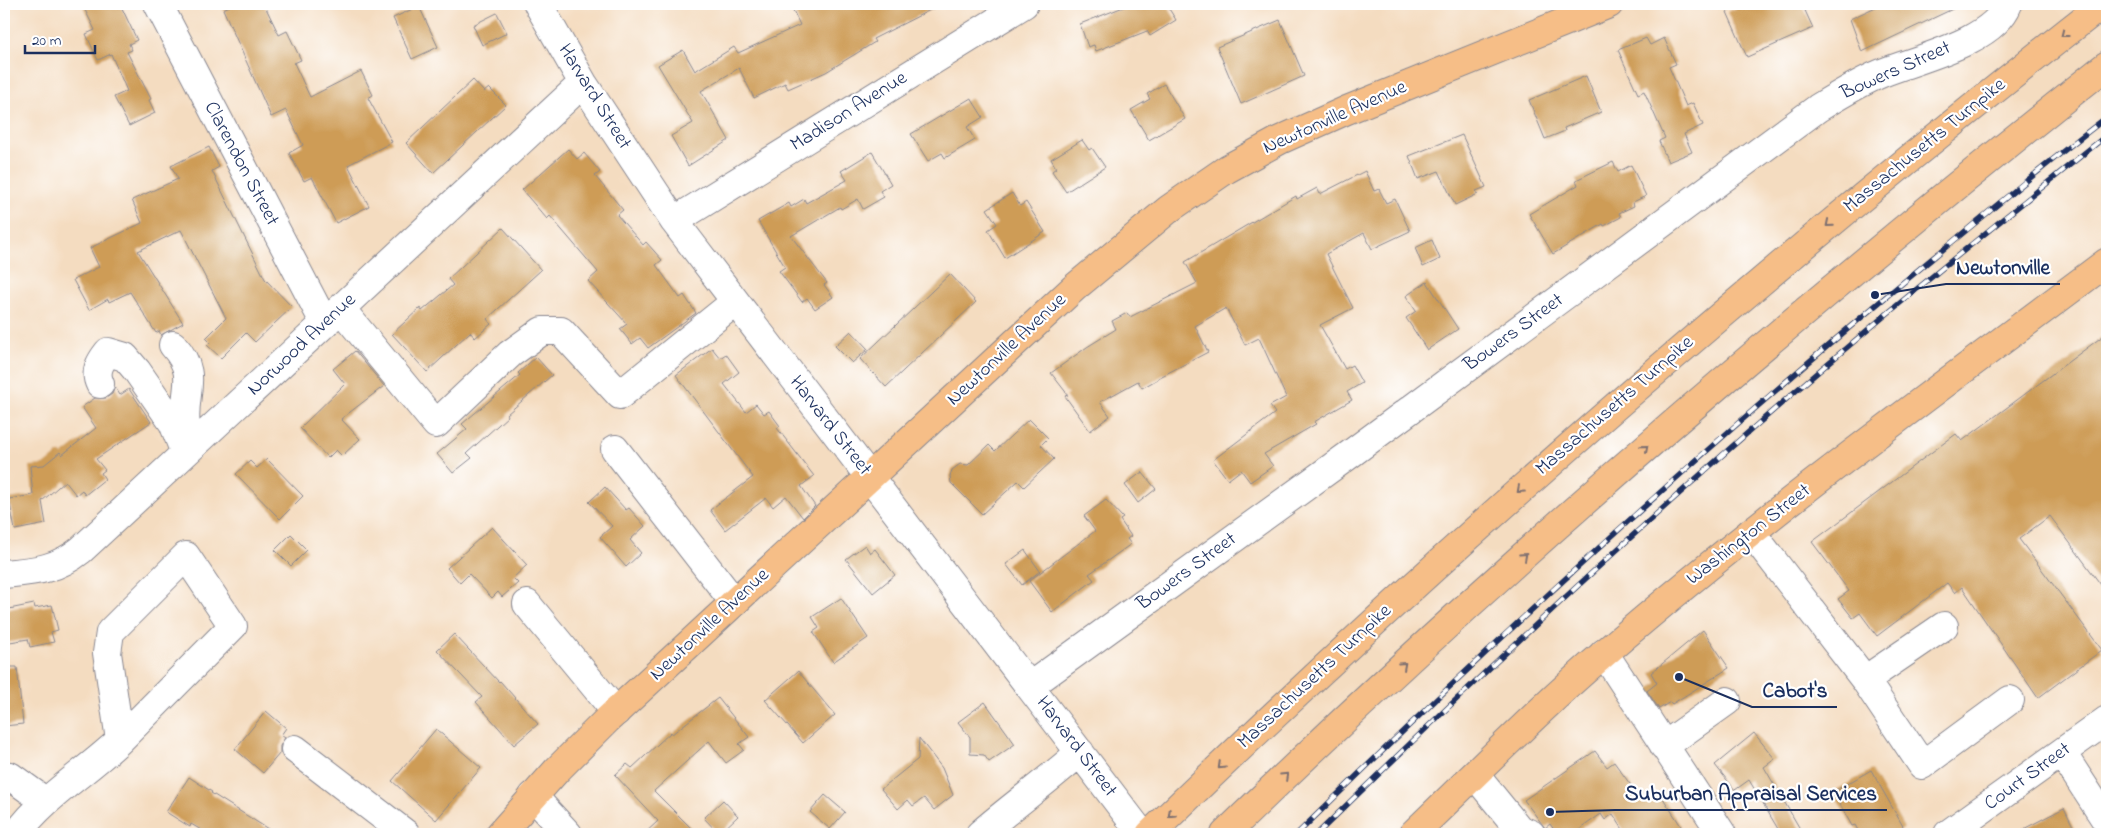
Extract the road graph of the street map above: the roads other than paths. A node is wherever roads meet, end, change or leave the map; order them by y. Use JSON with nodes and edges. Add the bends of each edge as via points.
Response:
{"nodes":[{"id":1,"x":158,"y":4,"type":"edge"},
{"id":2,"x":538,"y":4,"type":"edge"},
{"id":3,"x":1024,"y":4,"type":"edge"},
{"id":4,"x":1609,"y":4,"type":"edge"},
{"id":5,"x":2008,"y":4,"type":"edge"},
{"id":6,"x":2103,"y":4,"type":"edge"},
{"id":7,"x":2107,"y":65,"type":"edge"},
{"id":8,"x":583,"y":83,"type":"junction"},
{"id":9,"x":674,"y":221,"type":"junction"},
{"id":10,"x":2107,"y":262,"type":"edge"},
{"id":11,"x":735,"y":302,"type":"junction"},
{"id":12,"x":333,"y":316,"type":"junction"},
{"id":13,"x":173,"y":345,"type":"dead end"},
{"id":14,"x":100,"y":384,"type":"dead end"},
{"id":15,"x":615,"y":449,"type":"dead end"},
{"id":16,"x":189,"y":450,"type":"junction"},
{"id":17,"x":870,"y":477,"type":"junction"},
{"id":18,"x":1751,"y":532,"type":"junction"},
{"id":19,"x":4,"y":574,"type":"edge"},
{"id":20,"x":734,"y":602,"type":"junction"},
{"id":21,"x":527,"y":604,"type":"dead end"},
{"id":22,"x":1944,"y":626,"type":"dead end"},
{"id":23,"x":1604,"y":653,"type":"junction"},
{"id":24,"x":1865,"y":680,"type":"junction"},
{"id":25,"x":1030,"y":686,"type":"junction"},
{"id":26,"x":2010,"y":700,"type":"dead end"},
{"id":27,"x":1727,"y":702,"type":"dead end"},
{"id":28,"x":616,"y":712,"type":"junction"},
{"id":29,"x":2107,"y":720,"type":"edge"},
{"id":30,"x":120,"y":740,"type":"junction"},
{"id":31,"x":1664,"y":746,"type":"junction"},
{"id":32,"x":295,"y":749,"type":"dead end"},
{"id":33,"x":1080,"y":752,"type":"junction"},
{"id":34,"x":2062,"y":753,"type":"junction"},
{"id":35,"x":4,"y":775,"type":"edge"},
{"id":36,"x":1475,"y":775,"type":"junction"},
{"id":37,"x":532,"y":796,"type":"junction"},
{"id":38,"x":46,"y":802,"type":"junction"},
{"id":39,"x":2107,"y":822,"type":"edge"},
{"id":40,"x":1964,"y":830,"type":"edge"},
{"id":41,"x":17,"y":834,"type":"edge"},
{"id":42,"x":406,"y":834,"type":"edge"},
{"id":43,"x":500,"y":834,"type":"edge"},
{"id":44,"x":568,"y":834,"type":"edge"},
{"id":45,"x":980,"y":834,"type":"edge"},
{"id":46,"x":1142,"y":834,"type":"edge"},
{"id":47,"x":1150,"y":834,"type":"edge"},
{"id":48,"x":1225,"y":834,"type":"edge"},
{"id":49,"x":1413,"y":834,"type":"edge"},
{"id":50,"x":1531,"y":834,"type":"edge"},
{"id":51,"x":1722,"y":834,"type":"edge"}],
"edges":[{"from":1,"to":12,"type":"street","name":"Clarendon Street"},
{"from":2,"to":8,"type":"street","name":"Harvard Street"},
{"from":3,"to":9,"type":"street","name":"Madison Avenue"},
{"from":4,"to":17,"type":"main road","name":"Newtonville Avenue","via":[[1347,110],[1280,140],[1227,169],[1169,209],[1074,288]]},
{"from":5,"to":25,"type":"street","name":"Bowers Street","via":[[1989,29],[1858,84],[1818,108]]},
{"from":6,"to":47,"type":"main road","name":"Massachusetts Turnpike","one_way":true,"via":[[1830,223],[1572,443],[1372,623]]},
{"from":48,"to":7,"type":"main road","one_way":true,"via":[[1431,640],[1684,414],[1854,269]]},
{"from":8,"to":9,"type":"street","name":"Harvard Street"},
{"from":8,"to":12,"type":"street","name":"Norwood Avenue"},
{"from":9,"to":11,"type":"street","name":"Harvard Street"},
{"from":10,"to":18,"type":"main road","name":"Washington Street"},
{"from":11,"to":12,"type":"street","name":"Clarendon Street","via":[[620,395],[561,331],[542,331],[510,354],[436,424]]},
{"from":11,"to":17,"type":"street","name":"Harvard Street"},
{"from":12,"to":16,"type":"street","name":"Norwood Avenue"},
{"from":13,"to":16,"type":"street","via":[[187,365]]},
{"from":14,"to":16,"type":"street","via":[[98,368],[108,352],[125,357]]},
{"from":15,"to":20,"type":"street"},
{"from":16,"to":19,"type":"street","name":"Norwood Avenue","via":[[68,560],[54,567]]},
{"from":17,"to":20,"type":"main road","name":"Newtonville Avenue"},
{"from":17,"to":25,"type":"street","name":"Harvard Street"},
{"from":18,"to":23,"type":"main road","name":"Washington Street"},
{"from":18,"to":24,"type":"street"},
{"from":20,"to":28,"type":"main road","name":"Newtonville Avenue"},
{"from":21,"to":28,"type":"street"},
{"from":22,"to":24,"type":"street"},
{"from":23,"to":31,"type":"street"},
{"from":23,"to":36,"type":"main road","name":"Washington Street"},
{"from":24,"to":26,"type":"street","via":[[1922,765]]},
{"from":25,"to":33,"type":"street","name":"Harvard Street"},
{"from":27,"to":31,"type":"street"},
{"from":28,"to":37,"type":"main road","name":"Newtonville Avenue"},
{"from":29,"to":34,"type":"street","name":"Court Street"},
{"from":30,"to":30,"type":"street","via":[[107,653],[110,632],[186,556],[233,626]]},
{"from":30,"to":38,"type":"street"},
{"from":31,"to":51,"type":"street"},
{"from":32,"to":42,"type":"street"},
{"from":33,"to":45,"type":"street"},
{"from":33,"to":46,"type":"street","name":"Harvard Street"},
{"from":34,"to":39,"type":"street"},
{"from":34,"to":40,"type":"street","name":"Court Street"},
{"from":35,"to":38,"type":"street"},
{"from":36,"to":49,"type":"main road","name":"Washington Street"},
{"from":36,"to":50,"type":"street","via":[[1519,829]]},
{"from":37,"to":43,"type":"main road","name":"Newtonville Avenue"},
{"from":37,"to":44,"type":"street"},
{"from":38,"to":41,"type":"street"}]}
